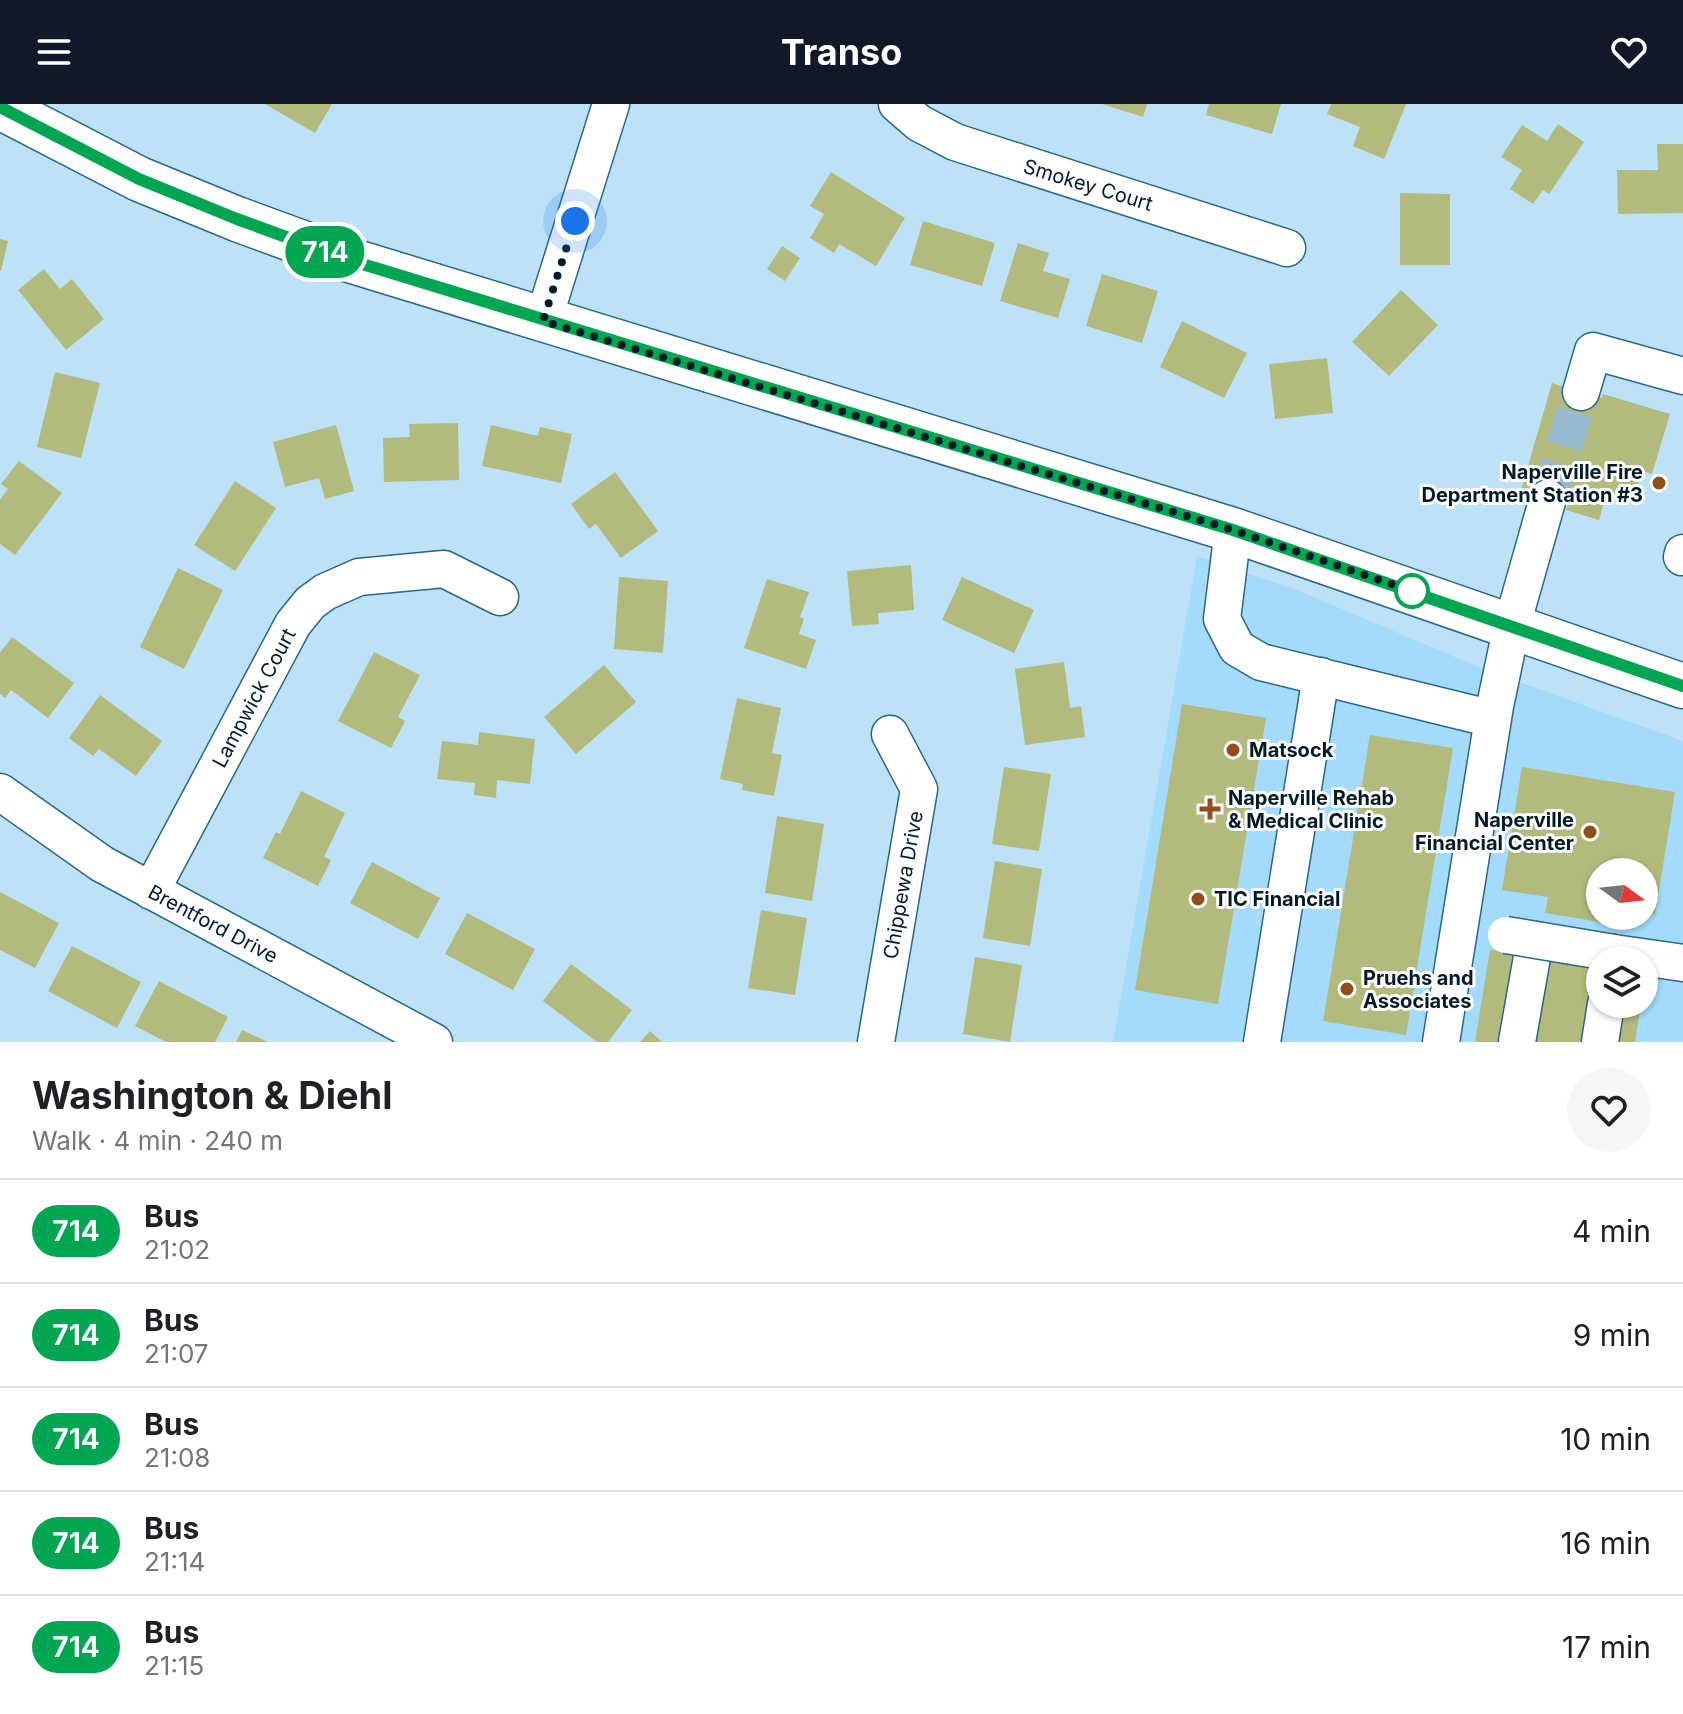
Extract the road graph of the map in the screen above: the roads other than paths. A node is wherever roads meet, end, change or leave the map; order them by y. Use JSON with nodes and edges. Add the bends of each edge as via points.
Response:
{"nodes":[{"id":1,"x":611,"y":104,"type":"edge"},
{"id":2,"x":897,"y":104,"type":"edge"},
{"id":3,"x":0,"y":107,"type":"edge"},
{"id":4,"x":1287,"y":248,"type":"dead end"},
{"id":5,"x":543,"y":321,"type":"junction"},
{"id":6,"x":1683,"y":376,"type":"edge"},
{"id":7,"x":1581,"y":392,"type":"tunnel mouth"},
{"id":8,"x":1548,"y":498,"type":"tunnel mouth"},
{"id":9,"x":1233,"y":530,"type":"junction"},
{"id":10,"x":500,"y":597,"type":"dead end"},
{"id":11,"x":1512,"y":625,"type":"junction"},
{"id":12,"x":1321,"y":676,"type":"junction"},
{"id":13,"x":1683,"y":686,"type":"edge"},
{"id":14,"x":1493,"y":719,"type":"junction"},
{"id":15,"x":890,"y":734,"type":"dead end"},
{"id":16,"x":0,"y":792,"type":"edge"},
{"id":17,"x":151,"y":891,"type":"junction"},
{"id":18,"x":1460,"y":927,"type":"junction"},
{"id":19,"x":1520,"y":937,"type":"junction"},
{"id":20,"x":1586,"y":950,"type":"edge"},
{"id":21,"x":1658,"y":960,"type":"edge"},
{"id":22,"x":1683,"y":963,"type":"edge"},
{"id":23,"x":1604,"y":1018,"type":"edge"},
{"id":24,"x":434,"y":1042,"type":"edge"},
{"id":25,"x":876,"y":1042,"type":"edge"},
{"id":26,"x":1262,"y":1042,"type":"edge"},
{"id":27,"x":1441,"y":1042,"type":"edge"},
{"id":28,"x":1517,"y":1042,"type":"edge"},
{"id":29,"x":1600,"y":1042,"type":"edge"}],
"edges":[{"from":1,"to":5,"type":"street"},
{"from":2,"to":4,"type":"street","name":"Smokey Court","via":[[955,142]]},
{"from":3,"to":5,"type":"main road","via":[[139,179],[237,219]]},
{"from":5,"to":9,"type":"main road"},
{"from":6,"to":7,"type":"street","via":[[1593,351]]},
{"from":8,"to":11,"type":"street"},
{"from":9,"to":11,"type":"main road"},
{"from":9,"to":12,"type":"street","via":[[1222,619],[1237,648],[1261,662]]},
{"from":10,"to":17,"type":"street","name":"Lampwick Court","via":[[444,569],[359,577],[310,603],[293,624]]},
{"from":11,"to":13,"type":"main road"},
{"from":11,"to":14,"type":"street"},
{"from":12,"to":14,"type":"street"},
{"from":12,"to":26,"type":"street"},
{"from":14,"to":18,"type":"street"},
{"from":15,"to":25,"type":"street","name":"Chippewa Drive","via":[[919,789]]},
{"from":16,"to":17,"type":"street","name":"Brentford Drive","via":[[102,864]]},
{"from":17,"to":24,"type":"street","name":"Brentford Drive"},
{"from":18,"to":19,"type":"street"},
{"from":18,"to":27,"type":"street"},
{"from":19,"to":20,"type":"street","bridge":true},
{"from":19,"to":28,"type":"street"},
{"from":21,"to":22,"type":"street"},
{"from":23,"to":29,"type":"street"}]}
